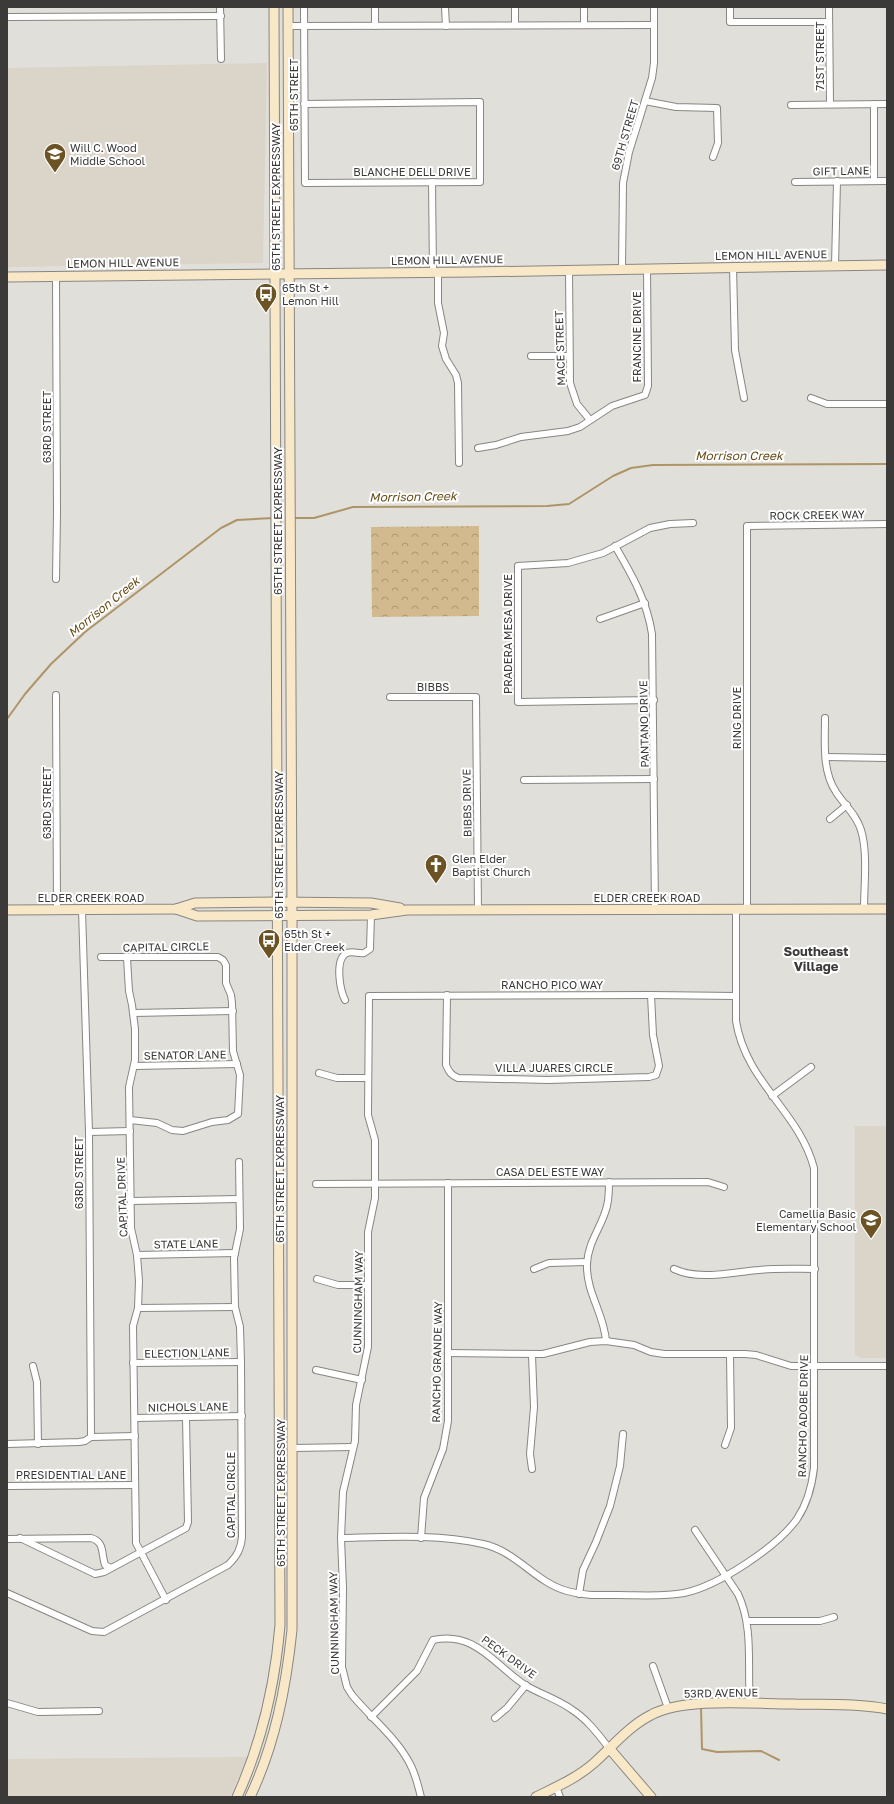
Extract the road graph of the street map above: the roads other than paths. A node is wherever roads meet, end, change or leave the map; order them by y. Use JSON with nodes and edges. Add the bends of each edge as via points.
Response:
{"nodes":[{"id":1,"x":220,"y":7,"type":"edge"},
{"id":2,"x":274,"y":7,"type":"edge"},
{"id":3,"x":288,"y":7,"type":"edge"},
{"id":4,"x":304,"y":7,"type":"edge"},
{"id":5,"x":375,"y":7,"type":"edge"},
{"id":6,"x":445,"y":7,"type":"edge"},
{"id":7,"x":515,"y":7,"type":"edge"},
{"id":8,"x":584,"y":7,"type":"edge"},
{"id":9,"x":654,"y":7,"type":"edge"},
{"id":10,"x":730,"y":7,"type":"edge"},
{"id":11,"x":830,"y":7,"type":"edge"},
{"id":12,"x":220,"y":16,"type":"junction"},
{"id":13,"x":7,"y":17,"type":"edge"},
{"id":14,"x":830,"y":22,"type":"junction"},
{"id":15,"x":515,"y":25,"type":"junction"},
{"id":16,"x":584,"y":25,"type":"junction"},
{"id":17,"x":654,"y":25,"type":"junction"},
{"id":18,"x":288,"y":26,"type":"junction"},
{"id":19,"x":304,"y":26,"type":"junction"},
{"id":20,"x":375,"y":26,"type":"junction"},
{"id":21,"x":446,"y":26,"type":"junction"},
{"id":22,"x":221,"y":59,"type":"dead end"},
{"id":23,"x":645,"y":101,"type":"junction"},
{"id":24,"x":304,"y":104,"type":"junction"},
{"id":25,"x":830,"y":104,"type":"junction"},
{"id":26,"x":874,"y":104,"type":"junction"},
{"id":27,"x":887,"y":104,"type":"edge"},
{"id":28,"x":791,"y":105,"type":"dead end"},
{"id":29,"x":713,"y":157,"type":"dead end"},
{"id":30,"x":837,"y":181,"type":"junction"},
{"id":31,"x":874,"y":181,"type":"junction"},
{"id":32,"x":887,"y":181,"type":"edge"},
{"id":33,"x":432,"y":182,"type":"junction"},
{"id":34,"x":795,"y":182,"type":"dead end"},
{"id":35,"x":305,"y":183,"type":"joint"},
{"id":36,"x":887,"y":265,"type":"edge"},
{"id":37,"x":835,"y":266,"type":"junction"},
{"id":38,"x":733,"y":267,"type":"junction"},
{"id":39,"x":647,"y":268,"type":"junction"},
{"id":40,"x":622,"y":269,"type":"junction"},
{"id":41,"x":569,"y":270,"type":"junction"},
{"id":42,"x":436,"y":272,"type":"junction"},
{"id":43,"x":275,"y":274,"type":"junction"},
{"id":44,"x":289,"y":274,"type":"junction"},
{"id":45,"x":7,"y":276,"type":"edge"},
{"id":46,"x":56,"y":276,"type":"junction"},
{"id":47,"x":530,"y":356,"type":"dead end"},
{"id":48,"x":569,"y":356,"type":"junction"},
{"id":49,"x":744,"y":398,"type":"dead end"},
{"id":50,"x":812,"y":398,"type":"dead end"},
{"id":51,"x":887,"y":404,"type":"edge"},
{"id":52,"x":590,"y":420,"type":"junction"},
{"id":53,"x":478,"y":448,"type":"dead end"},
{"id":54,"x":459,"y":462,"type":"dead end"},
{"id":55,"x":693,"y":524,"type":"dead end"},
{"id":56,"x":887,"y":524,"type":"edge"},
{"id":57,"x":747,"y":526,"type":"joint"},
{"id":58,"x":615,"y":546,"type":"junction"},
{"id":59,"x":56,"y":579,"type":"dead end"},
{"id":60,"x":645,"y":603,"type":"junction"},
{"id":61,"x":600,"y":619,"type":"dead end"},
{"id":62,"x":56,"y":695,"type":"dead end"},
{"id":63,"x":390,"y":697,"type":"dead end"},
{"id":64,"x":476,"y":697,"type":"joint"},
{"id":65,"x":654,"y":700,"type":"junction"},
{"id":66,"x":825,"y":718,"type":"dead end"},
{"id":67,"x":826,"y":757,"type":"junction"},
{"id":68,"x":887,"y":758,"type":"edge"},
{"id":69,"x":654,"y":779,"type":"junction"},
{"id":70,"x":524,"y":780,"type":"dead end"},
{"id":71,"x":847,"y":805,"type":"junction"},
{"id":72,"x":830,"y":819,"type":"dead end"},
{"id":73,"x":278,"y":902,"type":"junction"},
{"id":74,"x":292,"y":902,"type":"junction"},
{"id":75,"x":176,"y":909,"type":"junction"},
{"id":76,"x":864,"y":909,"type":"junction"},
{"id":77,"x":887,"y":909,"type":"edge"},
{"id":78,"x":7,"y":910,"type":"edge"},
{"id":79,"x":57,"y":910,"type":"junction"},
{"id":80,"x":82,"y":910,"type":"junction"},
{"id":81,"x":407,"y":910,"type":"junction"},
{"id":82,"x":478,"y":910,"type":"junction"},
{"id":83,"x":655,"y":910,"type":"junction"},
{"id":84,"x":736,"y":910,"type":"junction"},
{"id":85,"x":747,"y":910,"type":"junction"},
{"id":86,"x":371,"y":915,"type":"junction"},
{"id":87,"x":278,"y":916,"type":"junction"},
{"id":88,"x":292,"y":916,"type":"junction"},
{"id":89,"x":101,"y":957,"type":"dead end"},
{"id":90,"x":128,"y":958,"type":"junction"},
{"id":91,"x":651,"y":994,"type":"junction"},
{"id":92,"x":447,"y":995,"type":"junction"},
{"id":93,"x":369,"y":996,"type":"joint"},
{"id":94,"x":736,"y":996,"type":"junction"},
{"id":95,"x":345,"y":1000,"type":"dead end"},
{"id":96,"x":233,"y":1011,"type":"junction"},
{"id":97,"x":133,"y":1013,"type":"junction"},
{"id":98,"x":237,"y":1064,"type":"junction"},
{"id":99,"x":134,"y":1066,"type":"junction"},
{"id":100,"x":811,"y":1067,"type":"dead end"},
{"id":101,"x":319,"y":1073,"type":"dead end"},
{"id":102,"x":368,"y":1078,"type":"junction"},
{"id":103,"x":772,"y":1096,"type":"junction"},
{"id":104,"x":130,"y":1120,"type":"junction"},
{"id":105,"x":130,"y":1131,"type":"junction"},
{"id":106,"x":89,"y":1132,"type":"junction"},
{"id":107,"x":239,"y":1162,"type":"dead end"},
{"id":108,"x":609,"y":1182,"type":"junction"},
{"id":109,"x":375,"y":1183,"type":"junction"},
{"id":110,"x":448,"y":1183,"type":"junction"},
{"id":111,"x":316,"y":1184,"type":"dead end"},
{"id":112,"x":724,"y":1187,"type":"dead end"},
{"id":113,"x":239,"y":1199,"type":"junction"},
{"id":114,"x":132,"y":1201,"type":"junction"},
{"id":115,"x":236,"y":1253,"type":"junction"},
{"id":116,"x":137,"y":1255,"type":"junction"},
{"id":117,"x":587,"y":1262,"type":"junction"},
{"id":118,"x":534,"y":1269,"type":"dead end"},
{"id":119,"x":674,"y":1269,"type":"dead end"},
{"id":120,"x":815,"y":1269,"type":"junction"},
{"id":121,"x":317,"y":1279,"type":"dead end"},
{"id":122,"x":368,"y":1285,"type":"junction"},
{"id":123,"x":235,"y":1307,"type":"junction"},
{"id":124,"x":138,"y":1308,"type":"junction"},
{"id":125,"x":606,"y":1341,"type":"junction"},
{"id":126,"x":448,"y":1353,"type":"junction"},
{"id":127,"x":730,"y":1354,"type":"junction"},
{"id":128,"x":532,"y":1355,"type":"junction"},
{"id":129,"x":241,"y":1362,"type":"junction"},
{"id":130,"x":134,"y":1363,"type":"junction"},
{"id":131,"x":33,"y":1366,"type":"dead end"},
{"id":132,"x":814,"y":1366,"type":"junction"},
{"id":133,"x":887,"y":1366,"type":"edge"},
{"id":134,"x":316,"y":1370,"type":"dead end"},
{"id":135,"x":362,"y":1380,"type":"junction"},
{"id":136,"x":242,"y":1416,"type":"junction"},
{"id":137,"x":186,"y":1417,"type":"junction"},
{"id":138,"x":134,"y":1418,"type":"junction"},
{"id":139,"x":623,"y":1434,"type":"dead end"},
{"id":140,"x":135,"y":1436,"type":"junction"},
{"id":141,"x":90,"y":1437,"type":"junction"},
{"id":142,"x":7,"y":1444,"type":"edge"},
{"id":143,"x":38,"y":1444,"type":"junction"},
{"id":144,"x":725,"y":1445,"type":"dead end"},
{"id":145,"x":353,"y":1447,"type":"junction"},
{"id":146,"x":293,"y":1448,"type":"junction"},
{"id":147,"x":532,"y":1469,"type":"dead end"},
{"id":148,"x":135,"y":1485,"type":"junction"},
{"id":149,"x":7,"y":1486,"type":"edge"},
{"id":150,"x":695,"y":1530,"type":"dead end"},
{"id":151,"x":20,"y":1538,"type":"junction"},
{"id":152,"x":341,"y":1538,"type":"junction"},
{"id":153,"x":421,"y":1538,"type":"junction"},
{"id":154,"x":7,"y":1539,"type":"edge"},
{"id":155,"x":142,"y":1552,"type":"junction"},
{"id":156,"x":112,"y":1568,"type":"junction"},
{"id":157,"x":726,"y":1576,"type":"junction"},
{"id":158,"x":7,"y":1593,"type":"edge"},
{"id":159,"x":579,"y":1594,"type":"junction"},
{"id":160,"x":166,"y":1600,"type":"junction"},
{"id":161,"x":834,"y":1617,"type":"dead end"},
{"id":162,"x":748,"y":1622,"type":"junction"},
{"id":163,"x":653,"y":1666,"type":"dead end"},
{"id":164,"x":526,"y":1686,"type":"junction"},
{"id":165,"x":7,"y":1703,"type":"edge"},
{"id":166,"x":750,"y":1704,"type":"junction"},
{"id":167,"x":668,"y":1708,"type":"junction"},
{"id":168,"x":887,"y":1709,"type":"edge"},
{"id":169,"x":99,"y":1711,"type":"dead end"},
{"id":170,"x":371,"y":1717,"type":"junction"},
{"id":171,"x":495,"y":1718,"type":"dead end"},
{"id":172,"x":609,"y":1748,"type":"junction"},
{"id":173,"x":556,"y":1787,"type":"junction"},
{"id":174,"x":237,"y":1797,"type":"edge"},
{"id":175,"x":250,"y":1797,"type":"edge"},
{"id":176,"x":421,"y":1797,"type":"edge"},
{"id":177,"x":536,"y":1797,"type":"edge"},
{"id":178,"x":560,"y":1797,"type":"edge"},
{"id":179,"x":650,"y":1797,"type":"edge"}],
"edges":[{"from":1,"to":12,"type":"street"},
{"from":2,"to":43,"type":"main road","name":"65TH STREET EXPRESSWAY"},
{"from":3,"to":18,"type":"main road","name":"65TH STREET EXPRESSWAY"},
{"from":4,"to":19,"type":"street","name":"65TH STREET"},
{"from":5,"to":20,"type":"street"},
{"from":6,"to":21,"type":"street"},
{"from":7,"to":15,"type":"street"},
{"from":8,"to":16,"type":"street"},
{"from":9,"to":17,"type":"street","name":"69TH STREET"},
{"from":10,"to":14,"type":"street","via":[[730,22]]},
{"from":11,"to":14,"type":"street","name":"71ST STREET"},
{"from":12,"to":13,"type":"street"},
{"from":12,"to":22,"type":"street"},
{"from":14,"to":25,"type":"street","name":"71ST STREET"},
{"from":15,"to":16,"type":"street"},
{"from":15,"to":21,"type":"street"},
{"from":16,"to":17,"type":"street"},
{"from":17,"to":23,"type":"street","name":"69TH STREET","via":[[654,63]]},
{"from":18,"to":19,"type":"street"},
{"from":18,"to":44,"type":"main road","name":"65TH STREET EXPRESSWAY"},
{"from":19,"to":20,"type":"street"},
{"from":19,"to":24,"type":"street","name":"65TH STREET"},
{"from":20,"to":21,"type":"street"},
{"from":23,"to":29,"type":"street","via":[[676,107],[717,108],[718,143]]},
{"from":23,"to":40,"type":"street","name":"69TH STREET","via":[[629,152],[623,183]]},
{"from":24,"to":33,"type":"street","name":"BLANCHE DELL DRIVE","via":[[480,102],[480,182]]},
{"from":24,"to":35,"type":"street","name":"65TH STREET"},
{"from":25,"to":26,"type":"street"},
{"from":25,"to":28,"type":"street"},
{"from":26,"to":27,"type":"street"},
{"from":26,"to":31,"type":"street"},
{"from":30,"to":31,"type":"street","name":"GIFT LANE"},
{"from":30,"to":34,"type":"street","name":"GIFT LANE"},
{"from":30,"to":37,"type":"street"},
{"from":31,"to":32,"type":"street","name":"GIFT LANE"},
{"from":33,"to":35,"type":"street","name":"BLANCHE DELL DRIVE"},
{"from":33,"to":42,"type":"street"},
{"from":36,"to":37,"type":"main road","name":"LEMON HILL AVENUE"},
{"from":37,"to":38,"type":"main road","name":"LEMON HILL AVENUE"},
{"from":38,"to":39,"type":"main road","name":"LEMON HILL AVENUE"},
{"from":38,"to":49,"type":"street","via":[[735,350]]},
{"from":39,"to":40,"type":"main road","name":"LEMON HILL AVENUE"},
{"from":39,"to":52,"type":"street","name":"FRANCINE DRIVE","via":[[648,386],[645,395],[612,406]]},
{"from":40,"to":41,"type":"main road","name":"LEMON HILL AVENUE"},
{"from":41,"to":42,"type":"main road","name":"LEMON HILL AVENUE"},
{"from":41,"to":48,"type":"street","name":"MACE STREET"},
{"from":42,"to":44,"type":"main road","name":"LEMON HILL AVENUE"},
{"from":42,"to":54,"type":"street","via":[[438,303],[444,333],[442,346],[458,383]]},
{"from":43,"to":44,"type":"main road","name":"LEMON HILL AVENUE"},
{"from":43,"to":46,"type":"main road","name":"LEMON HILL AVENUE"},
{"from":43,"to":73,"type":"main road","name":"65TH STREET EXPRESSWAY"},
{"from":44,"to":74,"type":"main road","name":"65TH STREET EXPRESSWAY"},
{"from":45,"to":46,"type":"main road","name":"LEMON HILL AVENUE"},
{"from":46,"to":59,"type":"street","name":"63RD STREET"},
{"from":47,"to":48,"type":"street"},
{"from":48,"to":52,"type":"street","name":"MACE STREET","via":[[572,394]]},
{"from":50,"to":51,"type":"street","via":[[827,404]]},
{"from":52,"to":53,"type":"street","name":"FRANCINE DRIVE","via":[[580,427],[560,433],[521,437]]},
{"from":55,"to":58,"type":"street","name":"PRADERA MESA DRIVE","via":[[670,524],[650,528]]},
{"from":56,"to":57,"type":"street","name":"ROCK CREEK WAY"},
{"from":57,"to":85,"type":"street","name":"RING DRIVE"},
{"from":58,"to":60,"type":"street","name":"PANTANO DRIVE"},
{"from":58,"to":65,"type":"street","name":"PRADERA MESA DRIVE","via":[[568,563],[518,566],[518,702]]},
{"from":60,"to":61,"type":"street"},
{"from":60,"to":65,"type":"street","name":"PANTANO DRIVE","via":[[652,634]]},
{"from":62,"to":79,"type":"street","name":"63RD STREET"},
{"from":63,"to":64,"type":"street","name":"BIBBS"},
{"from":64,"to":82,"type":"street","name":"BIBBS DRIVE"},
{"from":65,"to":69,"type":"street","name":"PANTANO DRIVE"},
{"from":66,"to":67,"type":"street"},
{"from":67,"to":68,"type":"street"},
{"from":67,"to":71,"type":"street","via":[[832,785]]},
{"from":69,"to":70,"type":"street"},
{"from":69,"to":83,"type":"street","name":"PANTANO DRIVE"},
{"from":71,"to":72,"type":"street"},
{"from":71,"to":76,"type":"street","via":[[859,823],[864,840]]},
{"from":73,"to":74,"type":"main road","name":"ELDER CREEK ROAD"},
{"from":73,"to":75,"type":"main road","name":"ELDER CREEK ROAD","via":[[195,903]]},
{"from":73,"to":87,"type":"main road","name":"65TH STREET EXPRESSWAY"},
{"from":74,"to":81,"type":"main road","name":"ELDER CREEK ROAD","via":[[371,903]]},
{"from":74,"to":88,"type":"main road","name":"65TH STREET EXPRESSWAY"},
{"from":75,"to":80,"type":"main road","name":"ELDER CREEK ROAD"},
{"from":75,"to":87,"type":"main road","name":"ELDER CREEK ROAD","via":[[197,916]]},
{"from":76,"to":77,"type":"main road","name":"ELDER CREEK ROAD"},
{"from":76,"to":85,"type":"main road","name":"ELDER CREEK ROAD"},
{"from":78,"to":79,"type":"main road","name":"ELDER CREEK ROAD"},
{"from":79,"to":80,"type":"main road","name":"ELDER CREEK ROAD"},
{"from":80,"to":106,"type":"street","name":"63RD STREET"},
{"from":81,"to":82,"type":"main road","name":"ELDER CREEK ROAD"},
{"from":81,"to":86,"type":"main road","name":"ELDER CREEK ROAD"},
{"from":82,"to":83,"type":"main road","name":"ELDER CREEK ROAD"},
{"from":83,"to":84,"type":"main road","name":"ELDER CREEK ROAD"},
{"from":84,"to":85,"type":"main road","name":"ELDER CREEK ROAD"},
{"from":84,"to":94,"type":"street","name":"RANCHO ADOBE DRIVE"},
{"from":86,"to":88,"type":"main road","name":"ELDER CREEK ROAD"},
{"from":86,"to":95,"type":"street","via":[[370,949],[364,953],[345,954],[340,963],[340,991]]},
{"from":87,"to":88,"type":"main road","name":"ELDER CREEK ROAD"},
{"from":87,"to":174,"type":"main road","name":"65TH STREET EXPRESSWAY","via":[[280,1625],[274,1680],[264,1723]]},
{"from":88,"to":146,"type":"main road","name":"65TH STREET EXPRESSWAY"},
{"from":89,"to":90,"type":"street","name":"CAPITAL CIRCLE"},
{"from":90,"to":96,"type":"street","name":"CAPITAL CIRCLE","via":[[218,956],[226,965],[226,983],[231,994]]},
{"from":90,"to":97,"type":"street","name":"CAPITAL DRIVE"},
{"from":91,"to":92,"type":"street","name":"RANCHO PICO WAY"},
{"from":91,"to":92,"type":"street","name":"VILLA JUARES CIRCLE","via":[[652,1035],[659,1066],[656,1075],[548,1080],[453,1076],[446,1065]]},
{"from":91,"to":94,"type":"street","name":"RANCHO PICO WAY"},
{"from":92,"to":93,"type":"street","name":"RANCHO PICO WAY"},
{"from":93,"to":102,"type":"street","name":"CUNNINGHAM WAY"},
{"from":94,"to":103,"type":"street","name":"RANCHO ADOBE DRIVE","via":[[736,1021],[742,1047],[752,1068]]},
{"from":96,"to":97,"type":"street"},
{"from":96,"to":98,"type":"street","name":"CAPITAL CIRCLE","via":[[233,1051]]},
{"from":97,"to":99,"type":"street","name":"CAPITAL DRIVE"},
{"from":98,"to":99,"type":"street","name":"SENATOR LANE"},
{"from":98,"to":104,"type":"street","name":"CAPITAL CIRCLE","via":[[240,1075],[238,1114],[228,1120],[183,1131],[172,1130],[157,1123]]},
{"from":99,"to":104,"type":"street","name":"CAPITAL DRIVE","via":[[129,1087]]},
{"from":100,"to":103,"type":"street"},
{"from":101,"to":102,"type":"street","via":[[338,1078]]},
{"from":102,"to":109,"type":"street","name":"CUNNINGHAM WAY","via":[[368,1115],[374,1140]]},
{"from":103,"to":120,"type":"street","name":"RANCHO ADOBE DRIVE","via":[[802,1137],[814,1168]]},
{"from":104,"to":105,"type":"street","name":"CAPITAL DRIVE"},
{"from":105,"to":106,"type":"street"},
{"from":105,"to":114,"type":"street","name":"CAPITAL DRIVE"},
{"from":106,"to":141,"type":"street","name":"63RD STREET"},
{"from":107,"to":113,"type":"street","name":"CAPITAL CIRCLE"},
{"from":108,"to":110,"type":"street","name":"CASA DEL ESTE WAY"},
{"from":108,"to":112,"type":"street","name":"CASA DEL ESTE WAY","via":[[708,1182]]},
{"from":108,"to":117,"type":"street","via":[[607,1207],[594,1234]]},
{"from":109,"to":110,"type":"street","name":"CASA DEL ESTE WAY"},
{"from":109,"to":111,"type":"street","name":"CASA DEL ESTE WAY"},
{"from":109,"to":122,"type":"street","name":"CUNNINGHAM WAY","via":[[375,1198],[368,1232]]},
{"from":110,"to":126,"type":"street","name":"RANCHO GRANDE WAY"},
{"from":113,"to":114,"type":"street"},
{"from":113,"to":115,"type":"street","name":"CAPITAL CIRCLE","via":[[240,1229]]},
{"from":114,"to":116,"type":"street","name":"CAPITAL DRIVE","via":[[132,1233]]},
{"from":115,"to":116,"type":"street","name":"STATE LANE"},
{"from":115,"to":123,"type":"street","name":"CAPITAL CIRCLE"},
{"from":116,"to":124,"type":"street","name":"CAPITAL DRIVE"},
{"from":117,"to":118,"type":"street","via":[[549,1263]]},
{"from":117,"to":125,"type":"street","via":[[589,1286],[604,1324]]},
{"from":119,"to":120,"type":"street","via":[[690,1275],[767,1269]]},
{"from":120,"to":132,"type":"street","name":"RANCHO ADOBE DRIVE"},
{"from":121,"to":122,"type":"street","via":[[338,1284]]},
{"from":122,"to":135,"type":"street","name":"CUNNINGHAM WAY","via":[[368,1347]]},
{"from":123,"to":124,"type":"street"},
{"from":123,"to":129,"type":"street","name":"CAPITAL CIRCLE","via":[[240,1327]]},
{"from":124,"to":130,"type":"street","name":"CAPITAL DRIVE","via":[[133,1326]]},
{"from":125,"to":127,"type":"street","via":[[664,1354]]},
{"from":125,"to":128,"type":"street"},
{"from":126,"to":128,"type":"street"},
{"from":126,"to":153,"type":"street","name":"RANCHO GRANDE WAY","via":[[448,1421],[437,1465],[424,1498]]},
{"from":127,"to":132,"type":"street","via":[[756,1356],[791,1366]]},
{"from":127,"to":144,"type":"street","via":[[731,1428]]},
{"from":128,"to":147,"type":"street"},
{"from":129,"to":130,"type":"street","name":"ELECTION LANE"},
{"from":129,"to":136,"type":"street","name":"CAPITAL CIRCLE"},
{"from":130,"to":138,"type":"street","name":"CAPITAL DRIVE"},
{"from":131,"to":143,"type":"street","via":[[37,1382]]},
{"from":132,"to":133,"type":"street"},
{"from":132,"to":157,"type":"street","name":"RANCHO ADOBE DRIVE","via":[[814,1468],[808,1496],[797,1519],[779,1540]]},
{"from":134,"to":135,"type":"street"},
{"from":135,"to":145,"type":"street","name":"CUNNINGHAM WAY","via":[[356,1405]]},
{"from":136,"to":137,"type":"street","name":"NICHOLS LANE"},
{"from":136,"to":160,"type":"street","name":"CAPITAL CIRCLE","via":[[241,1548],[236,1558],[228,1565]]},
{"from":137,"to":138,"type":"street","name":"NICHOLS LANE"},
{"from":137,"to":155,"type":"street","via":[[188,1522],[186,1528]]},
{"from":138,"to":140,"type":"street","name":"CAPITAL DRIVE"},
{"from":139,"to":159,"type":"street","via":[[620,1466],[610,1506],[583,1570]]},
{"from":140,"to":141,"type":"street"},
{"from":140,"to":148,"type":"street","name":"CAPITAL DRIVE"},
{"from":141,"to":143,"type":"street","via":[[79,1442]]},
{"from":142,"to":143,"type":"street"},
{"from":145,"to":146,"type":"street"},
{"from":145,"to":152,"type":"street","name":"CUNNINGHAM WAY","via":[[343,1492]]},
{"from":146,"to":175,"type":"main road","name":"65TH STREET EXPRESSWAY","via":[[290,1658],[274,1733]]},
{"from":148,"to":149,"type":"street","name":"PRESIDENTIAL LANE"},
{"from":148,"to":155,"type":"street","name":"CAPITAL DRIVE","via":[[136,1543]]},
{"from":150,"to":157,"type":"street"},
{"from":151,"to":154,"type":"street"},
{"from":151,"to":156,"type":"street","via":[[96,1574]]},
{"from":151,"to":156,"type":"street","via":[[98,1540],[105,1565]]},
{"from":152,"to":153,"type":"street","name":"RANCHO ADOBE DRIVE"},
{"from":152,"to":170,"type":"street","name":"CUNNINGHAM WAY","via":[[342,1667],[350,1691]]},
{"from":153,"to":159,"type":"street","name":"RANCHO ADOBE DRIVE","via":[[471,1542],[495,1548],[516,1559],[545,1582]]},
{"from":155,"to":156,"type":"street"},
{"from":155,"to":160,"type":"street","name":"CAPITAL DRIVE"},
{"from":157,"to":159,"type":"street","name":"RANCHO ADOBE DRIVE","via":[[698,1589],[668,1595]]},
{"from":157,"to":162,"type":"street","via":[[738,1594]]},
{"from":158,"to":160,"type":"street","name":"CAPITAL CIRCLE","via":[[92,1631],[104,1632]]},
{"from":161,"to":162,"type":"street","via":[[820,1621]]},
{"from":162,"to":166,"type":"street"},
{"from":163,"to":167,"type":"street"},
{"from":164,"to":170,"type":"street","name":"PECK DRIVE","via":[[478,1647],[444,1638],[433,1640],[417,1671]]},
{"from":164,"to":171,"type":"street"},
{"from":164,"to":172,"type":"street","name":"PECK DRIVE","via":[[576,1712]]},
{"from":165,"to":169,"type":"street","via":[[38,1712]]},
{"from":166,"to":167,"type":"main road","name":"53RD AVENUE","via":[[706,1704]]},
{"from":166,"to":168,"type":"main road","name":"53RD AVENUE","via":[[851,1705]]},
{"from":167,"to":172,"type":"main road","name":"53RD AVENUE","via":[[640,1720]]},
{"from":170,"to":176,"type":"street","name":"CUNNINGHAM WAY","via":[[406,1757],[414,1772]]},
{"from":172,"to":173,"type":"main road","name":"53RD AVENUE","via":[[587,1768]]},
{"from":172,"to":179,"type":"main road","name":"PECK DRIVE"},
{"from":173,"to":177,"type":"main road","name":"53RD AVENUE"},
{"from":173,"to":178,"type":"street"}]}
